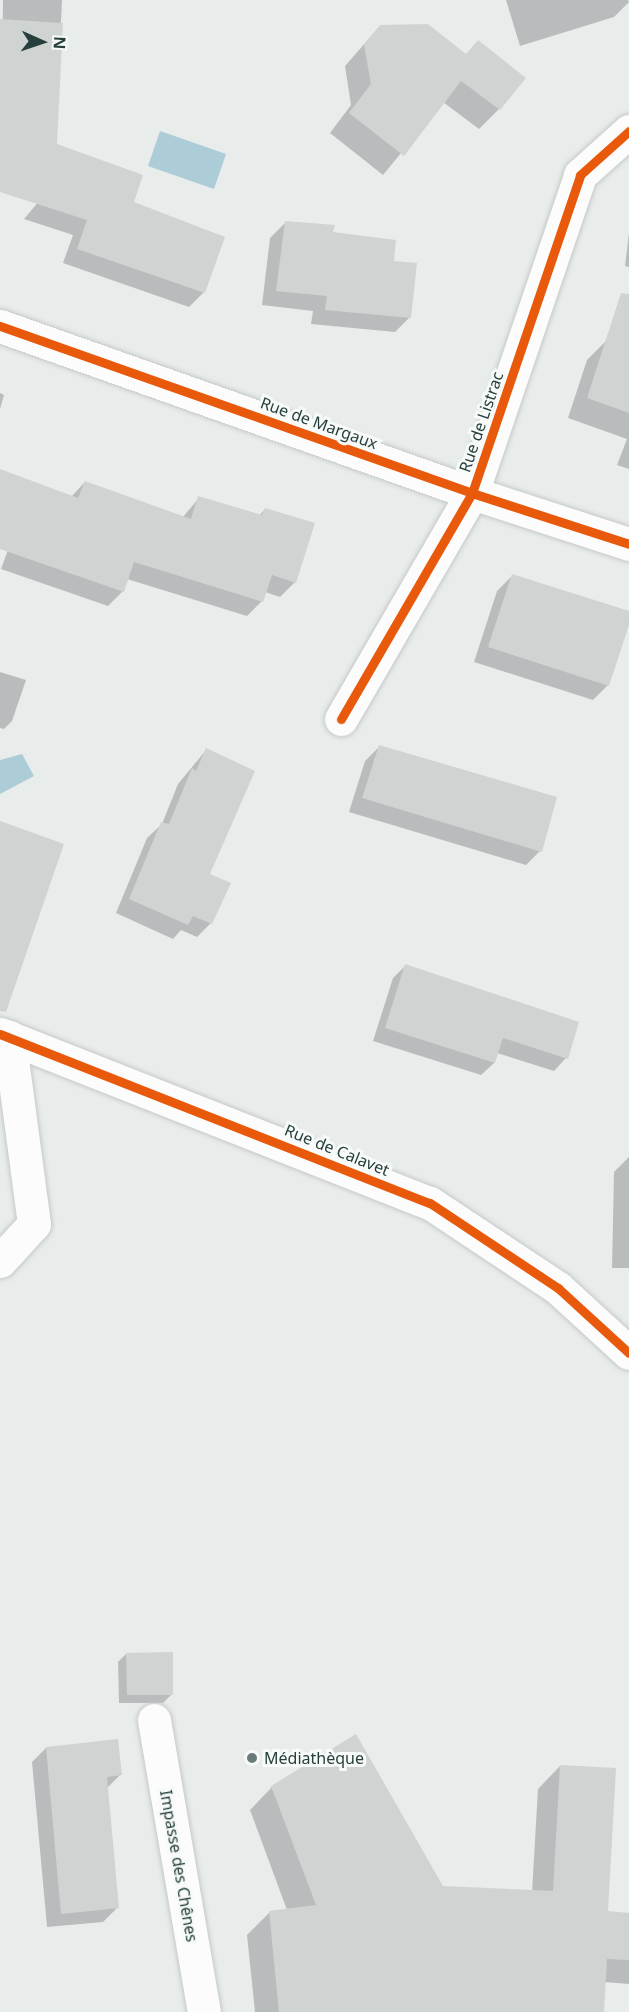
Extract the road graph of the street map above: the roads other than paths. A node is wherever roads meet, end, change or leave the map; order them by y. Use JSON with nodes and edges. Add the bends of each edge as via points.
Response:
{"nodes":[{"id":1,"x":629,"y":131,"type":"edge"},
{"id":2,"x":0,"y":326,"type":"edge"},
{"id":3,"x":472,"y":493,"type":"junction"},
{"id":4,"x":629,"y":544,"type":"edge"},
{"id":5,"x":341,"y":719,"type":"dead end"},
{"id":6,"x":4,"y":1035,"type":"edge"},
{"id":7,"x":0,"y":1261,"type":"edge"},
{"id":8,"x":629,"y":1353,"type":"edge"},
{"id":9,"x":154,"y":1720,"type":"dead end"},
{"id":10,"x":204,"y":2012,"type":"edge"}],
"edges":[{"from":1,"to":3,"type":"street","name":"Rue de Listrac","via":[[580,175]]},
{"from":2,"to":3,"type":"street","name":"Rue de Margaux"},
{"from":3,"to":4,"type":"street","name":"Rue de Margaux"},
{"from":3,"to":5,"type":"street","name":"Rue de Listrac"},
{"from":6,"to":7,"type":"street","via":[[34,1224]]},
{"from":6,"to":8,"type":"street","name":"Rue de Calavet","via":[[430,1203],[558,1288]]},
{"from":9,"to":10,"type":"street","name":"Impasse des Chênes"}]}
